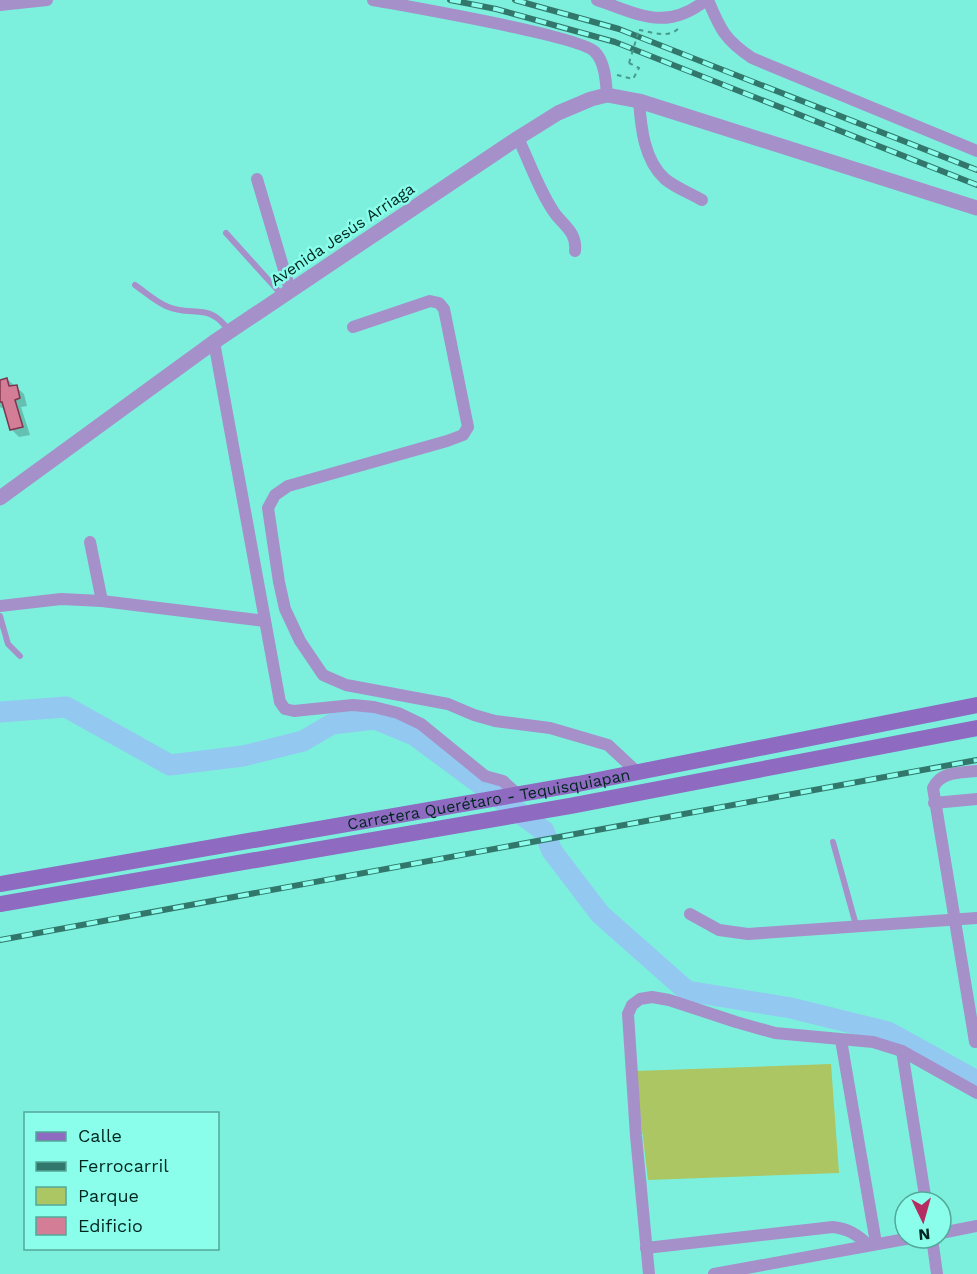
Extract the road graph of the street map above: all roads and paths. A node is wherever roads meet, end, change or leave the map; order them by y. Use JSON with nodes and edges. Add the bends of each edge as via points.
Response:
{"nodes":[{"id":1,"x":47,"y":0,"type":"edge"},
{"id":2,"x":373,"y":0,"type":"edge"},
{"id":3,"x":597,"y":0,"type":"edge"},
{"id":4,"x":707,"y":0,"type":"edge"},
{"id":5,"x":0,"y":5,"type":"edge"},
{"id":6,"x":674,"y":33,"type":"dead end"},
{"id":7,"x":612,"y":73,"type":"dead end"},
{"id":8,"x":607,"y":95,"type":"junction"},
{"id":9,"x":639,"y":101,"type":"junction"},
{"id":10,"x":518,"y":138,"type":"junction"},
{"id":11,"x":977,"y":151,"type":"edge"},
{"id":12,"x":257,"y":179,"type":"dead end"},
{"id":13,"x":702,"y":200,"type":"dead end"},
{"id":14,"x":977,"y":208,"type":"edge"},
{"id":15,"x":226,"y":232,"type":"dead end"},
{"id":16,"x":575,"y":251,"type":"dead end"},
{"id":17,"x":135,"y":285,"type":"dead end"},
{"id":18,"x":286,"y":293,"type":"junction"},
{"id":19,"x":353,"y":327,"type":"dead end"},
{"id":20,"x":229,"y":331,"type":"junction"},
{"id":21,"x":214,"y":342,"type":"junction"},
{"id":22,"x":0,"y":498,"type":"edge"},
{"id":23,"x":90,"y":542,"type":"dead end"},
{"id":24,"x":102,"y":600,"type":"junction"},
{"id":25,"x":0,"y":606,"type":"edge"},
{"id":26,"x":0,"y":616,"type":"edge"},
{"id":27,"x":265,"y":621,"type":"junction"},
{"id":28,"x":20,"y":656,"type":"dead end"},
{"id":29,"x":977,"y":705,"type":"edge"},
{"id":30,"x":977,"y":728,"type":"edge"},
{"id":31,"x":977,"y":771,"type":"edge"},
{"id":32,"x":637,"y":772,"type":"junction"},
{"id":33,"x":514,"y":793,"type":"junction"},
{"id":34,"x":977,"y":799,"type":"edge"},
{"id":35,"x":934,"y":803,"type":"junction"},
{"id":36,"x":833,"y":842,"type":"dead end"},
{"id":37,"x":0,"y":884,"type":"edge"},
{"id":38,"x":0,"y":904,"type":"edge"},
{"id":39,"x":690,"y":914,"type":"dead end"},
{"id":40,"x":977,"y":918,"type":"edge"},
{"id":41,"x":955,"y":920,"type":"junction"},
{"id":42,"x":856,"y":925,"type":"junction"},
{"id":43,"x":841,"y":1040,"type":"junction"},
{"id":44,"x":975,"y":1042,"type":"dead end"},
{"id":45,"x":902,"y":1051,"type":"junction"},
{"id":46,"x":977,"y":1093,"type":"edge"},
{"id":47,"x":924,"y":1190,"type":"edge"},
{"id":48,"x":977,"y":1226,"type":"edge"},
{"id":49,"x":953,"y":1231,"type":"edge"},
{"id":50,"x":893,"y":1241,"type":"edge"},
{"id":51,"x":872,"y":1244,"type":"junction"},
{"id":52,"x":646,"y":1248,"type":"junction"},
{"id":53,"x":934,"y":1250,"type":"edge"},
{"id":54,"x":649,"y":1274,"type":"edge"},
{"id":55,"x":714,"y":1274,"type":"edge"},
{"id":56,"x":937,"y":1274,"type":"edge"}],
"edges":[{"from":1,"to":5,"type":"street"},
{"from":2,"to":8,"type":"street","via":[[589,47],[600,62]]},
{"from":3,"to":4,"type":"street","via":[[658,19],[680,16]]},
{"from":4,"to":11,"type":"street","via":[[719,27],[735,47],[752,58]]},
{"from":6,"to":7,"type":"path","bridge":true,"via":[[639,30],[629,63],[639,68],[633,79]]},
{"from":8,"to":9,"type":"street","name":"Avenida Jesús Arriaga"},
{"from":8,"to":10,"type":"street","name":"Avenida Jesús Arriaga","via":[[579,103]]},
{"from":9,"to":13,"type":"street","via":[[647,153],[657,171]]},
{"from":9,"to":14,"type":"street","name":"Avenida Jesús Arriaga"},
{"from":10,"to":16,"type":"street","via":[[553,210],[573,235]]},
{"from":10,"to":18,"type":"street","name":"Avenida Jesús Arriaga"},
{"from":12,"to":18,"type":"street"},
{"from":15,"to":18,"type":"lane"},
{"from":17,"to":20,"type":"lane","via":[[166,306],[213,314]]},
{"from":18,"to":20,"type":"street","name":"Avenida Jesús Arriaga"},
{"from":19,"to":32,"type":"street","via":[[430,301],[439,303],[444,309],[468,427],[463,435],[447,441],[288,486],[275,495],[268,508],[285,609],[314,663],[324,675],[346,686],[441,703],[495,721],[550,728],[608,745]]},
{"from":20,"to":21,"type":"street","name":"Avenida Jesús Arriaga"},
{"from":21,"to":22,"type":"street","name":"Avenida Jesús Arriaga"},
{"from":21,"to":27,"type":"street"},
{"from":23,"to":24,"type":"street"},
{"from":24,"to":25,"type":"street","via":[[61,599]]},
{"from":24,"to":27,"type":"street"},
{"from":26,"to":28,"type":"lane","via":[[9,644]]},
{"from":27,"to":33,"type":"street","via":[[280,702],[285,709],[353,705],[398,713],[421,723],[485,776],[504,781]]},
{"from":29,"to":32,"type":"main road","name":"Carretera Querétaro - Tequisquiapan"},
{"from":30,"to":38,"type":"main road","name":"Carretera Querétaro - Tequisquiapan","via":[[525,814]]},
{"from":31,"to":35,"type":"street","via":[[945,775],[937,780]]},
{"from":32,"to":33,"type":"main road","name":"Carretera Querétaro - Tequisquiapan"},
{"from":33,"to":37,"type":"main road","name":"Carretera Querétaro - Tequisquiapan"},
{"from":34,"to":35,"type":"street"},
{"from":35,"to":41,"type":"street"},
{"from":36,"to":42,"type":"lane"},
{"from":39,"to":42,"type":"street","via":[[719,930],[748,934]]},
{"from":40,"to":41,"type":"street"},
{"from":41,"to":42,"type":"street"},
{"from":41,"to":44,"type":"street"},
{"from":43,"to":45,"type":"street","via":[[873,1042]]},
{"from":43,"to":51,"type":"street"},
{"from":43,"to":52,"type":"street","via":[[775,1033],[652,997],[632,1005],[628,1014]]},
{"from":45,"to":46,"type":"street"},
{"from":45,"to":47,"type":"street"},
{"from":48,"to":49,"type":"street"},
{"from":50,"to":51,"type":"street"},
{"from":51,"to":52,"type":"street","via":[[846,1229],[833,1227]]},
{"from":51,"to":55,"type":"street"},
{"from":52,"to":54,"type":"street"},
{"from":53,"to":56,"type":"street"}]}
